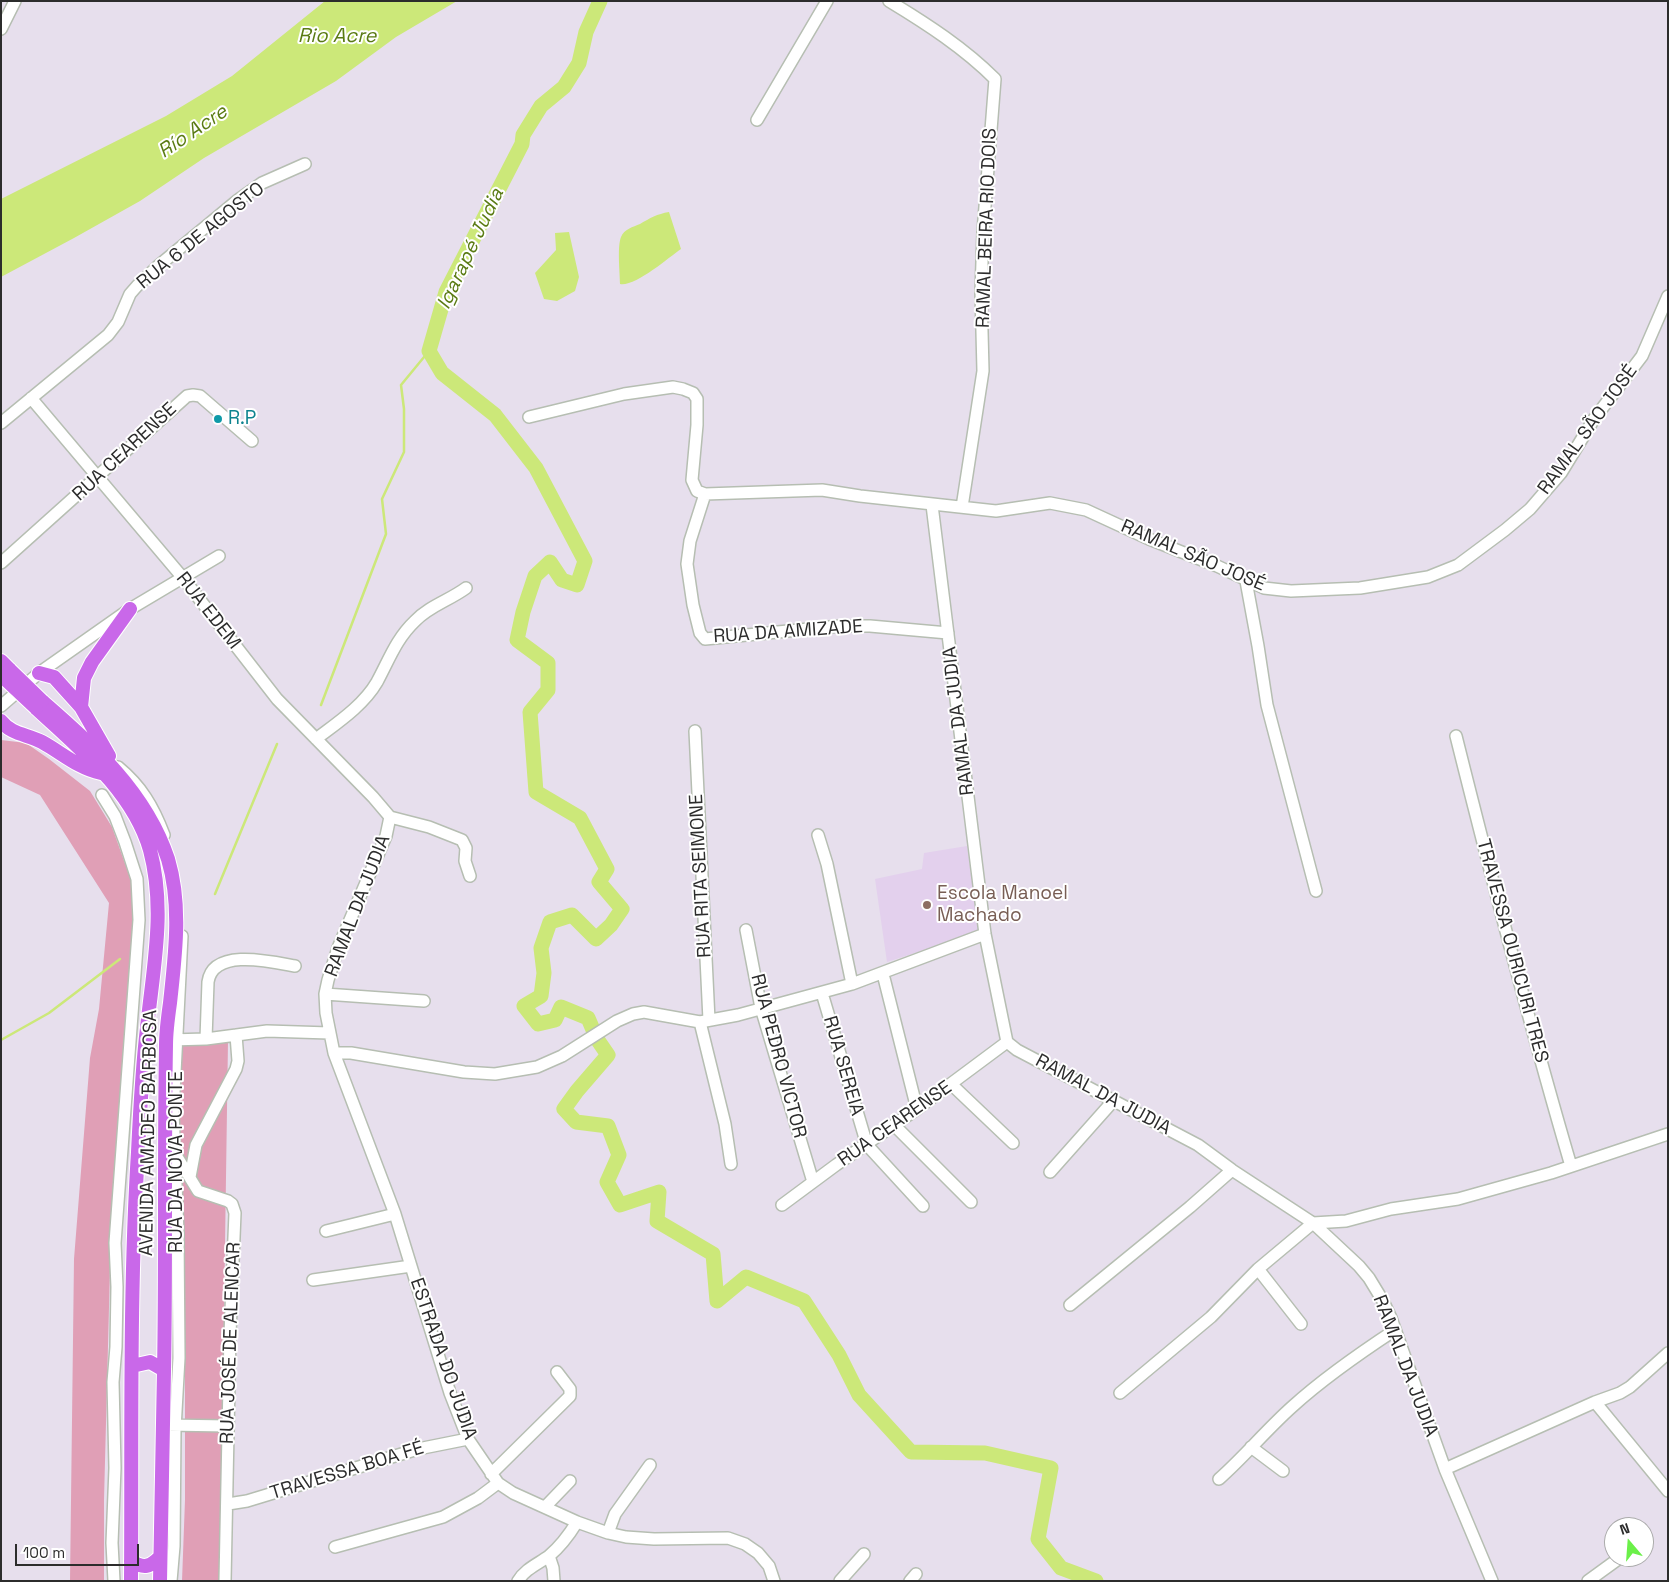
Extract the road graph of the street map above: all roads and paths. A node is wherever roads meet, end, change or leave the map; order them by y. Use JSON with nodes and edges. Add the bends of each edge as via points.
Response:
{"nodes":[{"id":1,"x":15,"y":1,"type":"edge"},
{"id":2,"x":827,"y":1,"type":"edge"},
{"id":3,"x":890,"y":1,"type":"edge"},
{"id":4,"x":1,"y":29,"type":"edge"},
{"id":5,"x":758,"y":120,"type":"dead end"},
{"id":6,"x":305,"y":164,"type":"dead end"},
{"id":7,"x":1668,"y":296,"type":"edge"},
{"id":8,"x":31,"y":398,"type":"junction"},
{"id":9,"x":529,"y":417,"type":"dead end"},
{"id":10,"x":1,"y":424,"type":"edge"},
{"id":11,"x":252,"y":441,"type":"dead end"},
{"id":12,"x":98,"y":478,"type":"junction"},
{"id":13,"x":705,"y":494,"type":"junction"},
{"id":14,"x":932,"y":505,"type":"junction"},
{"id":15,"x":962,"y":507,"type":"junction"},
{"id":16,"x":219,"y":556,"type":"dead end"},
{"id":17,"x":1,"y":564,"type":"edge"},
{"id":18,"x":182,"y":578,"type":"junction"},
{"id":19,"x":1246,"y":581,"type":"junction"},
{"id":20,"x":466,"y":588,"type":"dead end"},
{"id":21,"x":130,"y":609,"type":"junction"},
{"id":22,"x":948,"y":633,"type":"junction"},
{"id":23,"x":4,"y":671,"type":"edge"},
{"id":24,"x":40,"y":673,"type":"junction"},
{"id":25,"x":39,"y":705,"type":"junction"},
{"id":26,"x":1,"y":706,"type":"edge"},
{"id":27,"x":81,"y":707,"type":"junction"},
{"id":28,"x":1,"y":721,"type":"edge"},
{"id":29,"x":696,"y":731,"type":"dead end"},
{"id":30,"x":8,"y":734,"type":"edge"},
{"id":31,"x":1456,"y":736,"type":"dead end"},
{"id":32,"x":316,"y":739,"type":"junction"},
{"id":33,"x":116,"y":768,"type":"junction"},
{"id":34,"x":103,"y":773,"type":"junction"},
{"id":35,"x":102,"y":795,"type":"dead end"},
{"id":36,"x":390,"y":817,"type":"junction"},
{"id":37,"x":818,"y":835,"type":"dead end"},
{"id":38,"x":470,"y":876,"type":"dead end"},
{"id":39,"x":1316,"y":891,"type":"dead end"},
{"id":40,"x":746,"y":930,"type":"dead end"},
{"id":41,"x":985,"y":934,"type":"junction"},
{"id":42,"x":295,"y":966,"type":"dead end"},
{"id":43,"x":883,"y":974,"type":"junction"},
{"id":44,"x":852,"y":984,"type":"junction"},
{"id":45,"x":822,"y":993,"type":"junction"},
{"id":46,"x":325,"y":994,"type":"junction"},
{"id":47,"x":424,"y":1001,"type":"dead end"},
{"id":48,"x":761,"y":1008,"type":"junction"},
{"id":49,"x":705,"y":1021,"type":"junction"},
{"id":50,"x":329,"y":1033,"type":"junction"},
{"id":51,"x":236,"y":1035,"type":"junction"},
{"id":52,"x":206,"y":1039,"type":"junction"},
{"id":53,"x":171,"y":1040,"type":"junction"},
{"id":54,"x":1007,"y":1042,"type":"junction"},
{"id":55,"x":334,"y":1053,"type":"junction"},
{"id":56,"x":951,"y":1084,"type":"junction"},
{"id":57,"x":1114,"y":1100,"type":"junction"},
{"id":58,"x":918,"y":1109,"type":"junction"},
{"id":59,"x":895,"y":1126,"type":"junction"},
{"id":60,"x":1668,"y":1134,"type":"edge"},
{"id":61,"x":165,"y":1137,"type":"junction"},
{"id":62,"x":1013,"y":1143,"type":"dead end"},
{"id":63,"x":867,"y":1145,"type":"junction"},
{"id":64,"x":175,"y":1153,"type":"junction"},
{"id":65,"x":731,"y":1164,"type":"dead end"},
{"id":66,"x":1571,"y":1166,"type":"junction"},
{"id":67,"x":1232,"y":1170,"type":"junction"},
{"id":68,"x":1050,"y":1172,"type":"dead end"},
{"id":69,"x":190,"y":1178,"type":"junction"},
{"id":70,"x":813,"y":1182,"type":"junction"},
{"id":71,"x":971,"y":1202,"type":"dead end"},
{"id":72,"x":782,"y":1205,"type":"dead end"},
{"id":73,"x":923,"y":1206,"type":"dead end"},
{"id":74,"x":395,"y":1214,"type":"junction"},
{"id":75,"x":1313,"y":1223,"type":"junction"},
{"id":76,"x":326,"y":1230,"type":"dead end"},
{"id":77,"x":411,"y":1266,"type":"junction"},
{"id":78,"x":1258,"y":1269,"type":"junction"},
{"id":79,"x":313,"y":1280,"type":"dead end"},
{"id":80,"x":1070,"y":1304,"type":"dead end"},
{"id":81,"x":1301,"y":1324,"type":"dead end"},
{"id":82,"x":1396,"y":1330,"type":"junction"},
{"id":83,"x":1668,"y":1353,"type":"edge"},
{"id":84,"x":132,"y":1366,"type":"junction"},
{"id":85,"x":164,"y":1370,"type":"junction"},
{"id":86,"x":557,"y":1372,"type":"dead end"},
{"id":87,"x":1120,"y":1393,"type":"dead end"},
{"id":88,"x":1596,"y":1402,"type":"junction"},
{"id":89,"x":169,"y":1425,"type":"junction"},
{"id":90,"x":228,"y":1426,"type":"junction"},
{"id":91,"x":468,"y":1439,"type":"junction"},
{"id":92,"x":1251,"y":1447,"type":"junction"},
{"id":93,"x":650,"y":1466,"type":"dead end"},
{"id":94,"x":1445,"y":1469,"type":"junction"},
{"id":95,"x":1283,"y":1471,"type":"dead end"},
{"id":96,"x":494,"y":1478,"type":"junction"},
{"id":97,"x":1219,"y":1479,"type":"dead end"},
{"id":98,"x":570,"y":1481,"type":"dead end"},
{"id":99,"x":1668,"y":1491,"type":"edge"},
{"id":100,"x":228,"y":1504,"type":"junction"},
{"id":101,"x":545,"y":1507,"type":"junction"},
{"id":102,"x":576,"y":1522,"type":"junction"},
{"id":103,"x":608,"y":1533,"type":"junction"},
{"id":104,"x":335,"y":1547,"type":"dead end"},
{"id":105,"x":864,"y":1554,"type":"dead end"},
{"id":106,"x":549,"y":1556,"type":"junction"},
{"id":107,"x":160,"y":1557,"type":"junction"},
{"id":108,"x":131,"y":1561,"type":"junction"},
{"id":109,"x":1608,"y":1567,"type":"edge"},
{"id":110,"x":114,"y":1581,"type":"edge"},
{"id":111,"x":131,"y":1581,"type":"edge"},
{"id":112,"x":160,"y":1581,"type":"edge"},
{"id":113,"x":171,"y":1581,"type":"edge"},
{"id":114,"x":225,"y":1581,"type":"edge"},
{"id":115,"x":518,"y":1581,"type":"edge"},
{"id":116,"x":554,"y":1581,"type":"edge"},
{"id":117,"x":774,"y":1581,"type":"edge"},
{"id":118,"x":840,"y":1581,"type":"edge"},
{"id":119,"x":1492,"y":1581,"type":"edge"},
{"id":120,"x":1588,"y":1581,"type":"edge"}],
"edges":[{"from":1,"to":4,"type":"street"},
{"from":2,"to":5,"type":"street"},
{"from":3,"to":15,"type":"street","name":"RAMAL BEIRA RIO DOIS","via":[[927,24],[995,79],[981,292],[984,371]]},
{"from":6,"to":8,"type":"street","name":"RUA 6 DE AGOSTO","via":[[262,183],[157,267],[130,294],[118,322],[108,335]]},
{"from":7,"to":19,"type":"street","name":"RAMAL SÃO JOSÉ","via":[[1642,356],[1594,419],[1561,472],[1530,509],[1458,565],[1428,577],[1360,588],[1277,591]]},
{"from":8,"to":10,"type":"street","name":"RUA 6 DE AGOSTO"},
{"from":8,"to":12,"type":"street","name":"RUA EDEM"},
{"from":9,"to":13,"type":"street","via":[[624,394],[673,387],[693,393],[697,399],[697,425],[692,474],[694,487]]},
{"from":11,"to":12,"type":"street","name":"RUA CEARENSE","via":[[200,396],[193,394],[180,401]]},
{"from":12,"to":17,"type":"street","name":"RUA CEARENSE"},
{"from":12,"to":18,"type":"street","name":"RUA EDEM"},
{"from":13,"to":14,"type":"street","name":"RAMAL SÃO JOSÉ","via":[[822,490]]},
{"from":13,"to":22,"type":"street","name":"RUA DA AMIZADE","via":[[690,541],[687,564],[690,592],[702,637],[709,640],[840,626]]},
{"from":14,"to":15,"type":"street","name":"RAMAL SÃO JOSÉ"},
{"from":14,"to":22,"type":"street","name":"RAMAL DA JUDIA"},
{"from":15,"to":19,"type":"street","name":"RAMAL SÃO JOSÉ","via":[[996,512],[1050,503],[1086,510]]},
{"from":16,"to":18,"type":"street"},
{"from":18,"to":21,"type":"street"},
{"from":18,"to":32,"type":"street","name":"RUA EDEM","via":[[277,699]]},
{"from":19,"to":39,"type":"street","via":[[1267,705]]},
{"from":20,"to":32,"type":"street","via":[[414,621],[396,644],[376,683],[362,701]]},
{"from":21,"to":24,"type":"street"},
{"from":21,"to":27,"type":"main road","via":[[84,678]]},
{"from":22,"to":41,"type":"street","name":"RAMAL DA JUDIA"},
{"from":23,"to":25,"type":"main road","name":"AVENIDA AMADEO BARBOSA","bridge":true},
{"from":24,"to":26,"type":"street"},
{"from":24,"to":27,"type":"main road","via":[[54,677]]},
{"from":25,"to":33,"type":"main road","name":"AVENIDA AMADEO BARBOSA","via":[[82,736]]},
{"from":25,"to":34,"type":"main road","name":"AVENIDA AMADEO BARBOSA"},
{"from":27,"to":33,"type":"main road"},
{"from":28,"to":30,"type":"main road"},
{"from":29,"to":49,"type":"street","name":"RUA RITA SEIMONE"},
{"from":30,"to":34,"type":"main road","via":[[41,741],[80,766]]},
{"from":31,"to":66,"type":"street","name":"TRAVESSA OURICURI TRES","via":[[1518,981]]},
{"from":32,"to":36,"type":"street","name":"RUA EDEM"},
{"from":33,"to":53,"type":"main road","name":"AVENIDA AMADEO BARBOSA","via":[[156,829],[172,877],[176,946]]},
{"from":34,"to":84,"type":"main road","name":"AVENIDA AMADEO BARBOSA","via":[[123,796],[142,831],[158,891],[159,930],[144,1055],[134,1221]]},
{"from":35,"to":110,"type":"street","via":[[118,825],[137,879],[139,920],[115,1243]]},
{"from":36,"to":38,"type":"street","via":[[428,826],[462,840]]},
{"from":36,"to":46,"type":"street","name":"RAMAL DA JUDIA","via":[[386,836],[338,948]]},
{"from":37,"to":44,"type":"street"},
{"from":40,"to":48,"type":"street","name":"RUA PEDRO VICTOR"},
{"from":41,"to":43,"type":"street"},
{"from":41,"to":54,"type":"street","name":"RAMAL DA JUDIA"},
{"from":42,"to":52,"type":"street","via":[[252,959],[226,962],[217,967],[208,982]]},
{"from":43,"to":44,"type":"street"},
{"from":43,"to":58,"type":"street"},
{"from":44,"to":45,"type":"street"},
{"from":45,"to":48,"type":"street"},
{"from":45,"to":63,"type":"street","name":"RUA SEREIA"},
{"from":46,"to":47,"type":"street"},
{"from":46,"to":50,"type":"street","name":"RAMAL DA JUDIA"},
{"from":48,"to":49,"type":"street"},
{"from":48,"to":70,"type":"street","name":"RUA PEDRO VICTOR"},
{"from":49,"to":55,"type":"street","via":[[644,1012],[633,1014],[562,1056],[538,1066],[495,1074]]},
{"from":49,"to":65,"type":"street"},
{"from":50,"to":51,"type":"street","via":[[268,1031]]},
{"from":50,"to":55,"type":"street","name":"RAMAL DA JUDIA"},
{"from":51,"to":52,"type":"street"},
{"from":51,"to":69,"type":"street","via":[[236,1069],[196,1145]]},
{"from":52,"to":53,"type":"street"},
{"from":53,"to":61,"type":"main road","name":"AVENIDA AMADEO BARBOSA"},
{"from":53,"to":64,"type":"street","name":"RUA DA NOVA PONTE"},
{"from":54,"to":56,"type":"street","name":"RUA CEARENSE"},
{"from":54,"to":57,"type":"street","name":"RAMAL DA JUDIA"},
{"from":55,"to":74,"type":"street","name":"ESTRADA DO JUDIA"},
{"from":56,"to":58,"type":"street","name":"RUA CEARENSE"},
{"from":56,"to":62,"type":"street"},
{"from":57,"to":67,"type":"street","name":"RAMAL DA JUDIA","via":[[1198,1145]]},
{"from":57,"to":68,"type":"street"},
{"from":58,"to":59,"type":"street","name":"RUA CEARENSE"},
{"from":59,"to":63,"type":"street","name":"RUA CEARENSE"},
{"from":59,"to":71,"type":"street"},
{"from":60,"to":66,"type":"street"},
{"from":61,"to":64,"type":"street","name":"RUA JOSÉ DE ALENCAR"},
{"from":61,"to":85,"type":"main road","name":"AVENIDA AMADEO BARBOSA"},
{"from":63,"to":70,"type":"street","name":"RUA CEARENSE"},
{"from":63,"to":73,"type":"street","name":"RUA SEREIA"},
{"from":64,"to":69,"type":"street","name":"RUA JOSÉ DE ALENCAR"},
{"from":64,"to":89,"type":"street","name":"RUA DA NOVA PONTE","via":[[179,1358]]},
{"from":66,"to":75,"type":"street","via":[[1458,1199],[1391,1209],[1346,1221]]},
{"from":67,"to":75,"type":"street","name":"RAMAL DA JUDIA"},
{"from":67,"to":80,"type":"street"},
{"from":69,"to":90,"type":"street","name":"RUA JOSÉ DE ALENCAR","via":[[198,1191],[232,1204],[234,1213]]},
{"from":70,"to":72,"type":"street","name":"RUA CEARENSE"},
{"from":74,"to":76,"type":"street"},
{"from":74,"to":77,"type":"street","name":"ESTRADA DO JUDIA"},
{"from":75,"to":78,"type":"street"},
{"from":75,"to":82,"type":"street","name":"RAMAL DA JUDIA","via":[[1369,1278]]},
{"from":77,"to":79,"type":"street"},
{"from":77,"to":91,"type":"street","name":"ESTRADA DO JUDIA","via":[[450,1393]]},
{"from":78,"to":81,"type":"street"},
{"from":78,"to":87,"type":"street","via":[[1211,1317]]},
{"from":82,"to":92,"type":"street","via":[[1319,1384]]},
{"from":82,"to":94,"type":"street","name":"RAMAL DA JUDIA"},
{"from":83,"to":88,"type":"street","via":[[1630,1387]]},
{"from":84,"to":85,"type":"main road","via":[[150,1362]]},
{"from":84,"to":108,"type":"main road","name":"AVENIDA AMADEO BARBOSA"},
{"from":85,"to":89,"type":"main road","name":"AVENIDA AMADEO BARBOSA"},
{"from":86,"to":96,"type":"street","via":[[570,1389],[570,1396]]},
{"from":88,"to":94,"type":"street"},
{"from":88,"to":99,"type":"street"},
{"from":89,"to":90,"type":"street"},
{"from":89,"to":107,"type":"main road","name":"AVENIDA AMADEO BARBOSA"},
{"from":89,"to":113,"type":"street","name":"RUA DA NOVA PONTE","via":[[174,1546]]},
{"from":90,"to":100,"type":"street","name":"RUA JOSÉ DE ALENCAR"},
{"from":91,"to":96,"type":"street","name":"ESTRADA DO JUDIA"},
{"from":91,"to":100,"type":"street","name":"TRAVESSA BOA FÉ","via":[[418,1448]]},
{"from":92,"to":95,"type":"street"},
{"from":92,"to":97,"type":"street"},
{"from":93,"to":103,"type":"street","via":[[615,1514]]},
{"from":94,"to":119,"type":"street","name":"RAMAL DA JUDIA"},
{"from":96,"to":101,"type":"street","name":"ESTRADA DO JUDIA","via":[[513,1493]]},
{"from":96,"to":104,"type":"street","via":[[478,1498],[444,1517]]},
{"from":98,"to":101,"type":"street"},
{"from":100,"to":114,"type":"street","name":"RUA JOSÉ DE ALENCAR"},
{"from":101,"to":102,"type":"street","name":"ESTRADA DO JUDIA"},
{"from":102,"to":103,"type":"street","name":"ESTRADA DO JUDIA"},
{"from":102,"to":106,"type":"street","via":[[566,1540]]},
{"from":103,"to":117,"type":"street","name":"ESTRADA DO JUDIA","via":[[654,1539],[728,1538],[758,1553],[769,1566]]},
{"from":105,"to":118,"type":"street"},
{"from":106,"to":115,"type":"street","via":[[521,1575]]},
{"from":106,"to":116,"type":"street"},
{"from":107,"to":108,"type":"main road","via":[[148,1566]]},
{"from":107,"to":112,"type":"main road","name":"AVENIDA AMADEO BARBOSA"},
{"from":108,"to":111,"type":"main road","name":"AVENIDA AMADEO BARBOSA"},
{"from":109,"to":120,"type":"street"}]}
